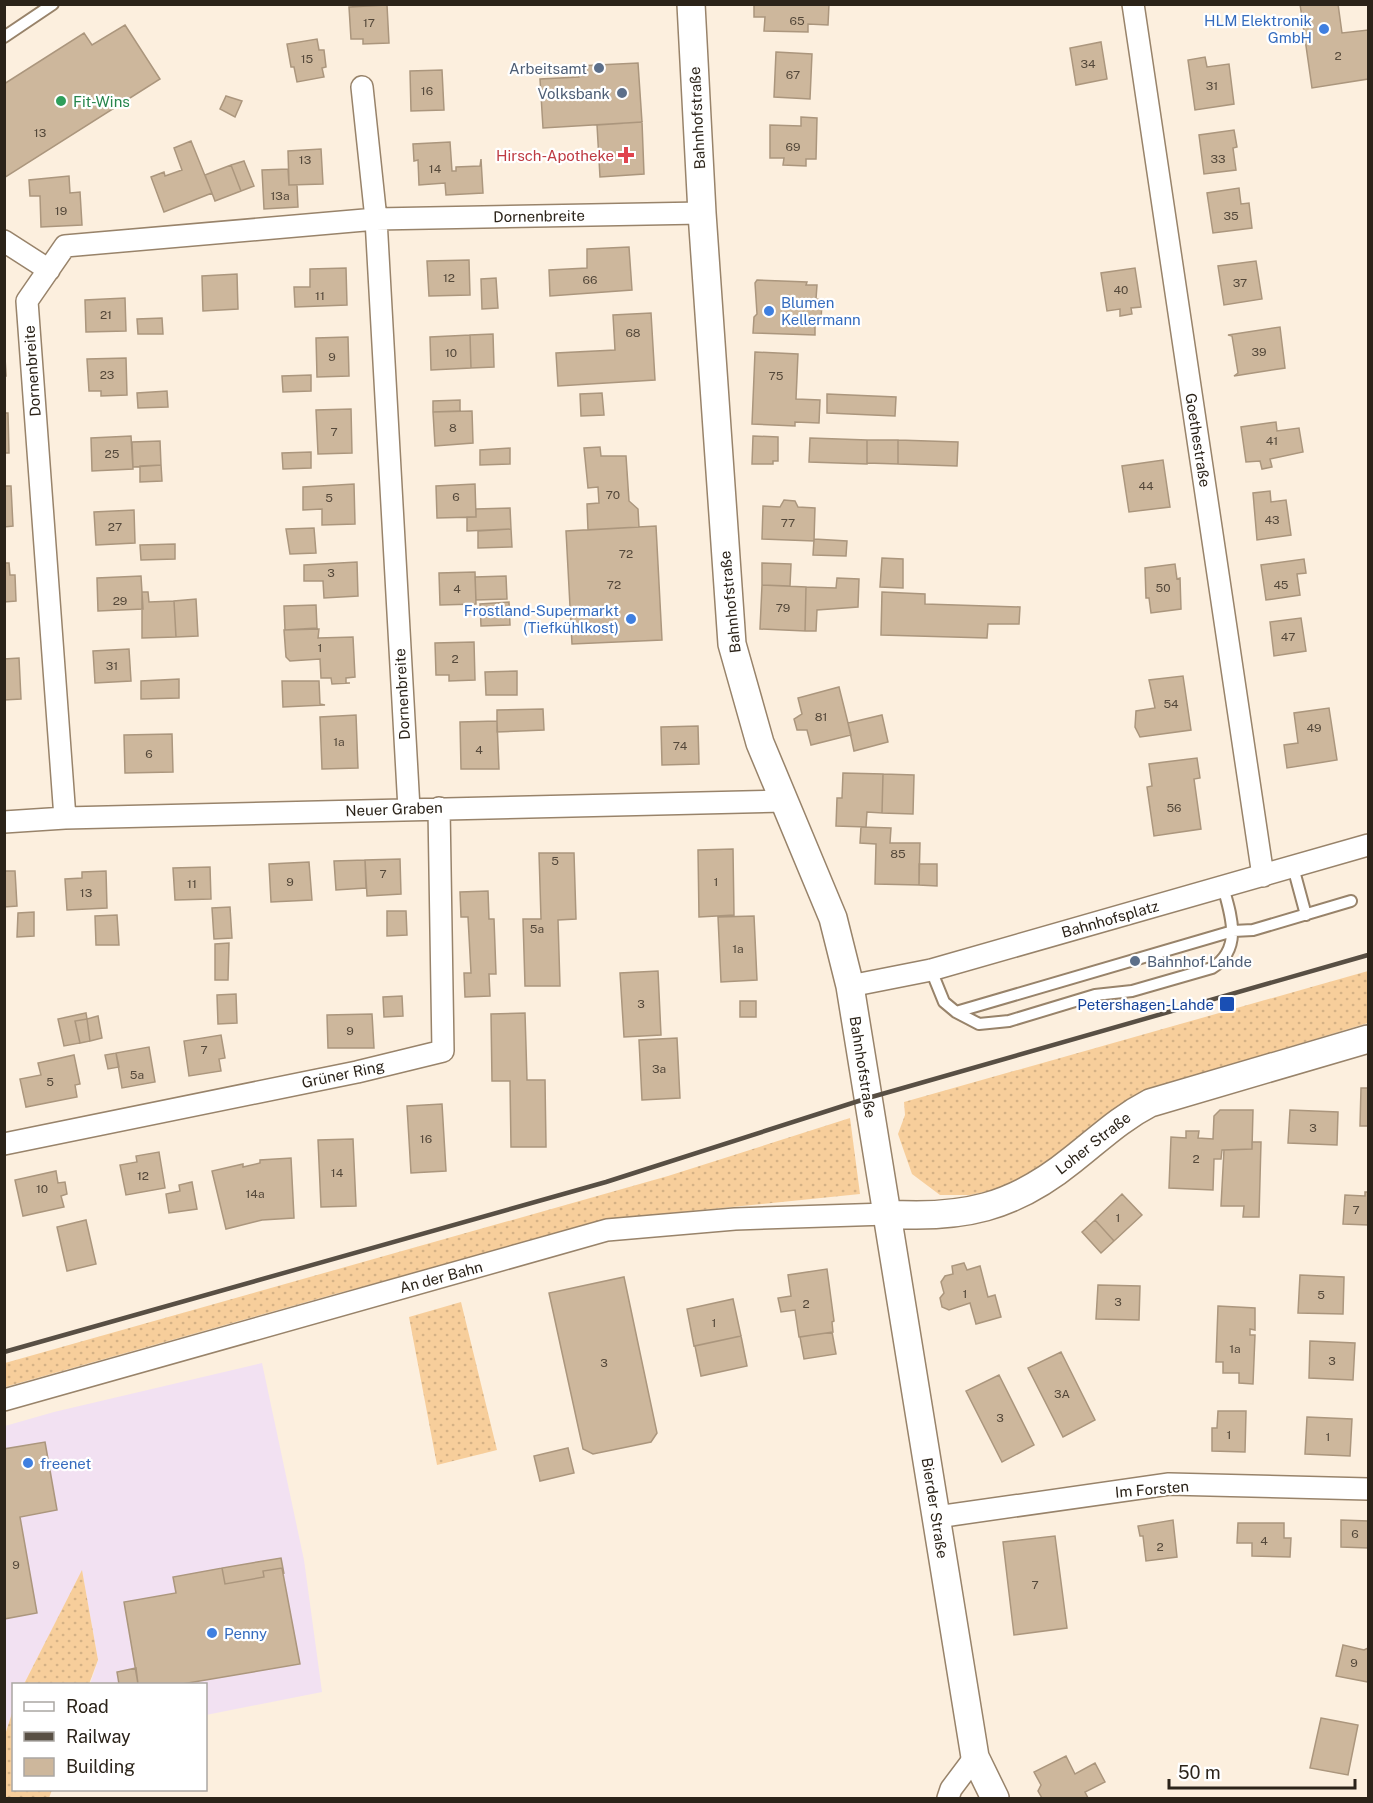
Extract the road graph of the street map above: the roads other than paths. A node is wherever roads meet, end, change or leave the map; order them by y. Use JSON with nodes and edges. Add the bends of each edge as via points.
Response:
{"nodes":[{"id":1,"x":53,"y":4,"type":"edge"},
{"id":2,"x":691,"y":4,"type":"edge"},
{"id":3,"x":1133,"y":4,"type":"edge"},
{"id":4,"x":4,"y":37,"type":"edge"},
{"id":5,"x":362,"y":87,"type":"dead end"},
{"id":6,"x":702,"y":213,"type":"junction"},
{"id":7,"x":376,"y":219,"type":"junction"},
{"id":8,"x":4,"y":241,"type":"edge"},
{"id":9,"x":49,"y":270,"type":"junction"},
{"id":10,"x":784,"y":801,"type":"junction"},
{"id":11,"x":440,"y":808,"type":"junction"},
{"id":12,"x":409,"y":809,"type":"junction"},
{"id":13,"x":65,"y":818,"type":"junction"},
{"id":14,"x":4,"y":822,"type":"edge"},
{"id":15,"x":1368,"y":845,"type":"edge"},
{"id":16,"x":1293,"y":867,"type":"junction"},
{"id":17,"x":1263,"y":876,"type":"junction"},
{"id":18,"x":1223,"y":886,"type":"junction"},
{"id":19,"x":1351,"y":902,"type":"dead end"},
{"id":20,"x":1306,"y":915,"type":"junction"},
{"id":21,"x":1233,"y":931,"type":"junction"},
{"id":22,"x":931,"y":970,"type":"junction"},
{"id":23,"x":850,"y":986,"type":"junction"},
{"id":24,"x":956,"y":1012,"type":"junction"},
{"id":25,"x":1368,"y":1038,"type":"edge"},
{"id":26,"x":4,"y":1144,"type":"edge"},
{"id":27,"x":887,"y":1214,"type":"junction"},
{"id":28,"x":4,"y":1400,"type":"edge"},
{"id":29,"x":1368,"y":1489,"type":"edge"},
{"id":30,"x":937,"y":1516,"type":"junction"},
{"id":31,"x":975,"y":1757,"type":"junction"},
{"id":32,"x":948,"y":1798,"type":"edge"},
{"id":33,"x":995,"y":1798,"type":"edge"}],
"edges":[{"from":1,"to":4,"type":"lane"},
{"from":2,"to":6,"type":"street","name":"Bahnhofstraße"},
{"from":3,"to":17,"type":"street","name":"Goethestraße"},
{"from":5,"to":7,"type":"street","name":"Dornenbreite"},
{"from":6,"to":7,"type":"street","name":"Dornenbreite"},
{"from":6,"to":10,"type":"street","name":"Bahnhofstraße","via":[[732,644],[760,742]]},
{"from":7,"to":9,"type":"street","name":"Dornenbreite","via":[[65,246]]},
{"from":7,"to":12,"type":"street","name":"Dornenbreite"},
{"from":8,"to":9,"type":"street"},
{"from":9,"to":13,"type":"street","name":"Dornenbreite","via":[[27,301]]},
{"from":10,"to":11,"type":"street","name":"Neuer Graben"},
{"from":10,"to":23,"type":"street","name":"Bahnhofstraße","via":[[833,918]]},
{"from":11,"to":12,"type":"street","name":"Neuer Graben"},
{"from":11,"to":26,"type":"street","name":"Grüner Ring","via":[[443,1051]]},
{"from":12,"to":13,"type":"street","name":"Neuer Graben"},
{"from":13,"to":14,"type":"street","name":"Neuer Graben"},
{"from":15,"to":16,"type":"street","name":"Bahnhofsplatz"},
{"from":16,"to":17,"type":"street","name":"Bahnhofsplatz"},
{"from":16,"to":20,"type":"lane"},
{"from":17,"to":18,"type":"street","name":"Bahnhofsplatz"},
{"from":18,"to":21,"type":"lane"},
{"from":18,"to":22,"type":"street","name":"Bahnhofsplatz"},
{"from":19,"to":20,"type":"lane"},
{"from":20,"to":21,"type":"lane","via":[[1253,930]]},
{"from":21,"to":24,"type":"lane"},
{"from":21,"to":24,"type":"lane","via":[[1230,950],[1212,968],[1009,1020],[979,1024]]},
{"from":22,"to":23,"type":"street","name":"Bahnhofsplatz"},
{"from":22,"to":24,"type":"lane","via":[[944,1002]]},
{"from":23,"to":27,"type":"street","name":"Bahnhofstraße"},
{"from":25,"to":27,"type":"street","name":"Loher Straße","via":[[1150,1103],[1123,1117],[1029,1191],[990,1207],[952,1215]]},
{"from":27,"to":28,"type":"street","name":"An der Bahn","via":[[724,1220],[607,1230]]},
{"from":27,"to":30,"type":"street","name":"Bierder Straße"},
{"from":29,"to":30,"type":"street","name":"Im Forsten","via":[[1169,1484]]},
{"from":30,"to":31,"type":"street","name":"Bierder Straße"},
{"from":31,"to":32,"type":"street"},
{"from":31,"to":33,"type":"street","name":"Bierder Straße"}]}
